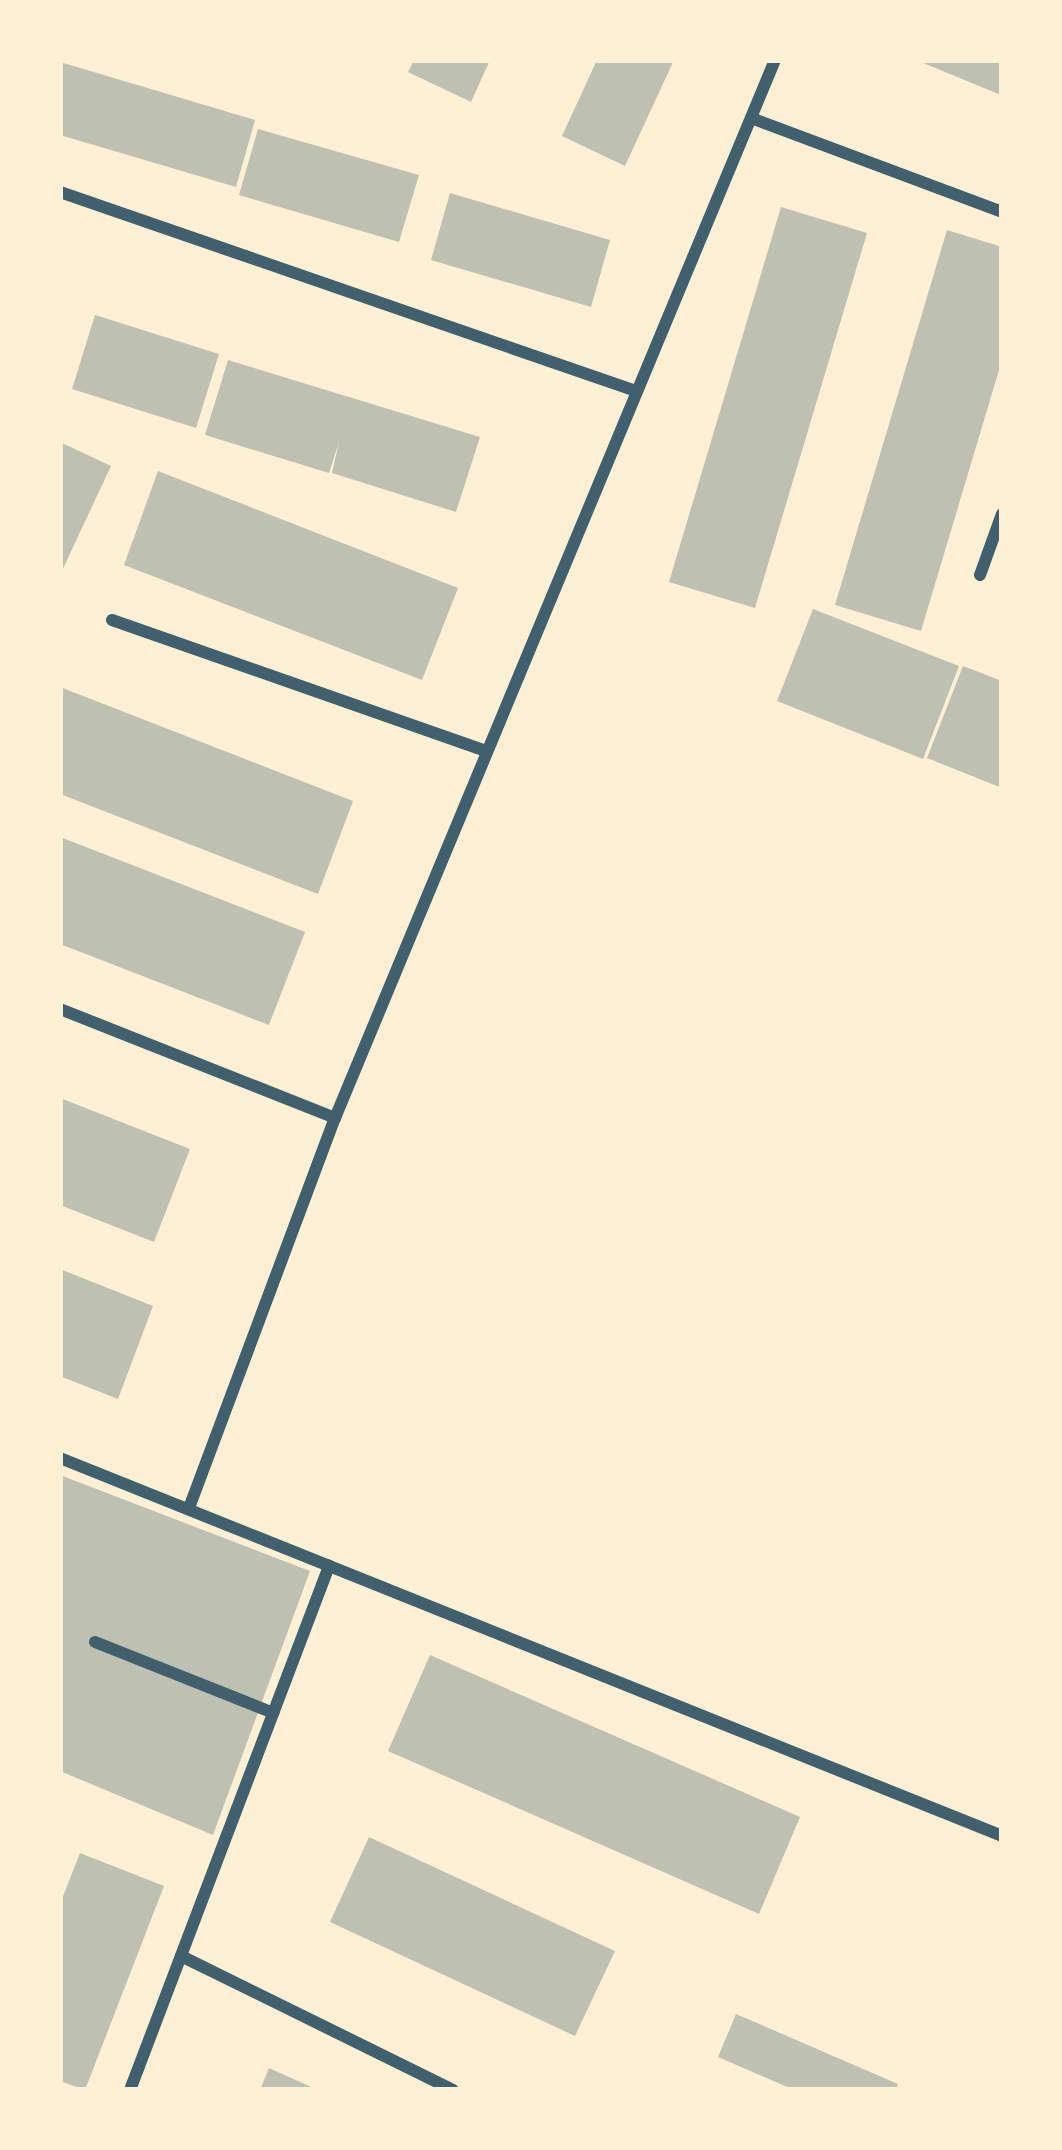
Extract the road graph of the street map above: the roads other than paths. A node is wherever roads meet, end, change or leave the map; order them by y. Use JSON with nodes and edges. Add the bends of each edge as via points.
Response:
{"nodes":[{"id":1,"x":775,"y":60,"type":"edge"},
{"id":2,"x":751,"y":118,"type":"junction"},
{"id":3,"x":60,"y":192,"type":"edge"},
{"id":4,"x":1002,"y":212,"type":"edge"},
{"id":5,"x":633,"y":390,"type":"junction"},
{"id":6,"x":1002,"y":514,"type":"edge"},
{"id":7,"x":980,"y":575,"type":"dead end"},
{"id":8,"x":112,"y":620,"type":"dead end"},
{"id":9,"x":488,"y":752,"type":"junction"},
{"id":10,"x":60,"y":1009,"type":"edge"},
{"id":11,"x":335,"y":1118,"type":"junction"},
{"id":12,"x":60,"y":1458,"type":"edge"},
{"id":13,"x":189,"y":1508,"type":"junction"},
{"id":14,"x":329,"y":1566,"type":"junction"},
{"id":15,"x":95,"y":1642,"type":"dead end"},
{"id":16,"x":273,"y":1713,"type":"junction"},
{"id":17,"x":1002,"y":1836,"type":"edge"},
{"id":18,"x":181,"y":1955,"type":"junction"},
{"id":19,"x":130,"y":2090,"type":"edge"},
{"id":20,"x":453,"y":2090,"type":"edge"}],
"edges":[{"from":1,"to":2,"type":"street"},
{"from":2,"to":4,"type":"street"},
{"from":2,"to":5,"type":"street"},
{"from":3,"to":5,"type":"street"},
{"from":5,"to":9,"type":"street"},
{"from":6,"to":7,"type":"street"},
{"from":8,"to":9,"type":"street"},
{"from":9,"to":11,"type":"street"},
{"from":10,"to":11,"type":"street"},
{"from":11,"to":13,"type":"street"},
{"from":12,"to":13,"type":"street"},
{"from":13,"to":14,"type":"street"},
{"from":14,"to":16,"type":"street"},
{"from":14,"to":17,"type":"street"},
{"from":15,"to":16,"type":"street"},
{"from":16,"to":18,"type":"street"},
{"from":18,"to":19,"type":"street"},
{"from":18,"to":20,"type":"street"}]}
